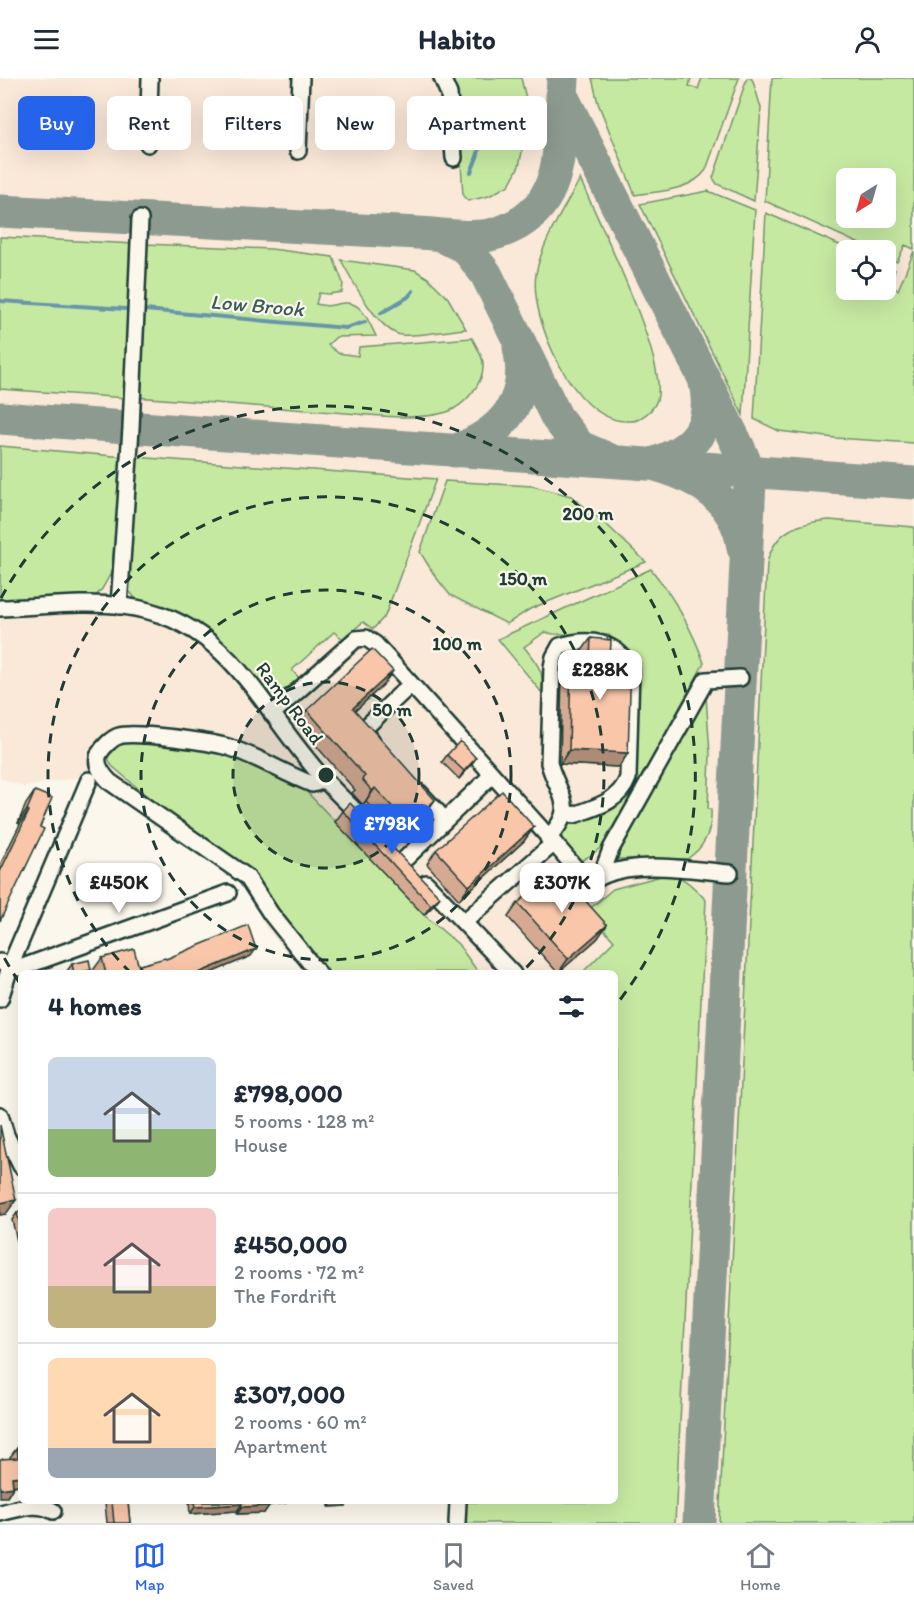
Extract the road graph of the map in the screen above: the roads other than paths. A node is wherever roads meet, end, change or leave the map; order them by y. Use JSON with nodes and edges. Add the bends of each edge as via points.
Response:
{"nodes":[{"id":1,"x":150,"y":78,"type":"edge"},
{"id":2,"x":301,"y":78,"type":"edge"},
{"id":3,"x":442,"y":78,"type":"edge"},
{"id":4,"x":149,"y":96,"type":"edge"},
{"id":5,"x":298,"y":151,"type":"dead end"},
{"id":6,"x":454,"y":158,"type":"dead end"},
{"id":7,"x":140,"y":219,"type":"dead end"},
{"id":8,"x":119,"y":606,"type":"junction"},
{"id":9,"x":0,"y":608,"type":"edge"},
{"id":10,"x":740,"y":678,"type":"dead end"},
{"id":11,"x":411,"y":684,"type":"junction"},
{"id":12,"x":272,"y":714,"type":"junction"},
{"id":13,"x":385,"y":755,"type":"edge"},
{"id":14,"x":492,"y":775,"type":"junction"},
{"id":15,"x":324,"y":779,"type":"junction"},
{"id":16,"x":407,"y":779,"type":"edge"},
{"id":17,"x":89,"y":780,"type":"dead end"},
{"id":18,"x":565,"y":812,"type":"junction"},
{"id":19,"x":445,"y":820,"type":"junction"},
{"id":20,"x":371,"y":826,"type":"edge"},
{"id":21,"x":551,"y":841,"type":"junction"},
{"id":22,"x":730,"y":873,"type":"dead end"},
{"id":23,"x":596,"y":880,"type":"junction"},
{"id":24,"x":228,"y":893,"type":"dead end"},
{"id":25,"x":567,"y":905,"type":"edge"},
{"id":26,"x":464,"y":922,"type":"junction"},
{"id":27,"x":5,"y":963,"type":"edge"},
{"id":28,"x":316,"y":970,"type":"edge"},
{"id":29,"x":509,"y":970,"type":"edge"},
{"id":30,"x":0,"y":999,"type":"edge"},
{"id":31,"x":0,"y":1115,"type":"edge"},
{"id":32,"x":18,"y":1160,"type":"edge"},
{"id":33,"x":458,"y":1504,"type":"edge"},
{"id":34,"x":57,"y":1512,"type":"edge"},
{"id":35,"x":0,"y":1513,"type":"edge"},
{"id":36,"x":457,"y":1523,"type":"edge"}],
"edges":[{"from":1,"to":4,"type":"street"},
{"from":2,"to":5,"type":"street"},
{"from":3,"to":6,"type":"street","via":[[449,94]]},
{"from":7,"to":8,"type":"street"},
{"from":8,"to":9,"type":"street","name":"Ramp Road"},
{"from":8,"to":12,"type":"street","name":"Ramp Road","via":[[156,614],[205,637],[228,657]]},
{"from":10,"to":23,"type":"street","via":[[706,680]]},
{"from":11,"to":12,"type":"street","via":[[371,640],[362,637]]},
{"from":11,"to":13,"type":"street","via":[[367,726],[366,732]]},
{"from":11,"to":14,"type":"street"},
{"from":12,"to":15,"type":"street","name":"Ramp Road"},
{"from":14,"to":19,"type":"street"},
{"from":14,"to":21,"type":"street"},
{"from":15,"to":20,"type":"street","name":"Ramp Road"},
{"from":15,"to":28,"type":"street","via":[[312,784],[222,746],[132,734],[116,737],[98,759],[110,782],[247,877]]},
{"from":16,"to":19,"type":"street"},
{"from":17,"to":27,"type":"street"},
{"from":18,"to":18,"type":"street","via":[[562,791],[549,763],[554,657],[560,646],[570,643],[603,643],[612,647],[632,669],[628,778],[621,793],[612,799],[574,815]]},
{"from":18,"to":21,"type":"street"},
{"from":19,"to":26,"type":"street","via":[[407,863]]},
{"from":21,"to":23,"type":"street"},
{"from":21,"to":26,"type":"street"},
{"from":22,"to":23,"type":"street","via":[[643,867],[619,870]]},
{"from":23,"to":25,"type":"street"},
{"from":24,"to":27,"type":"street","via":[[20,968]]},
{"from":26,"to":29,"type":"street"},
{"from":27,"to":30,"type":"street"},
{"from":31,"to":32,"type":"street"},
{"from":33,"to":36,"type":"street"},
{"from":34,"to":35,"type":"street","via":[[35,1505]]}]}
